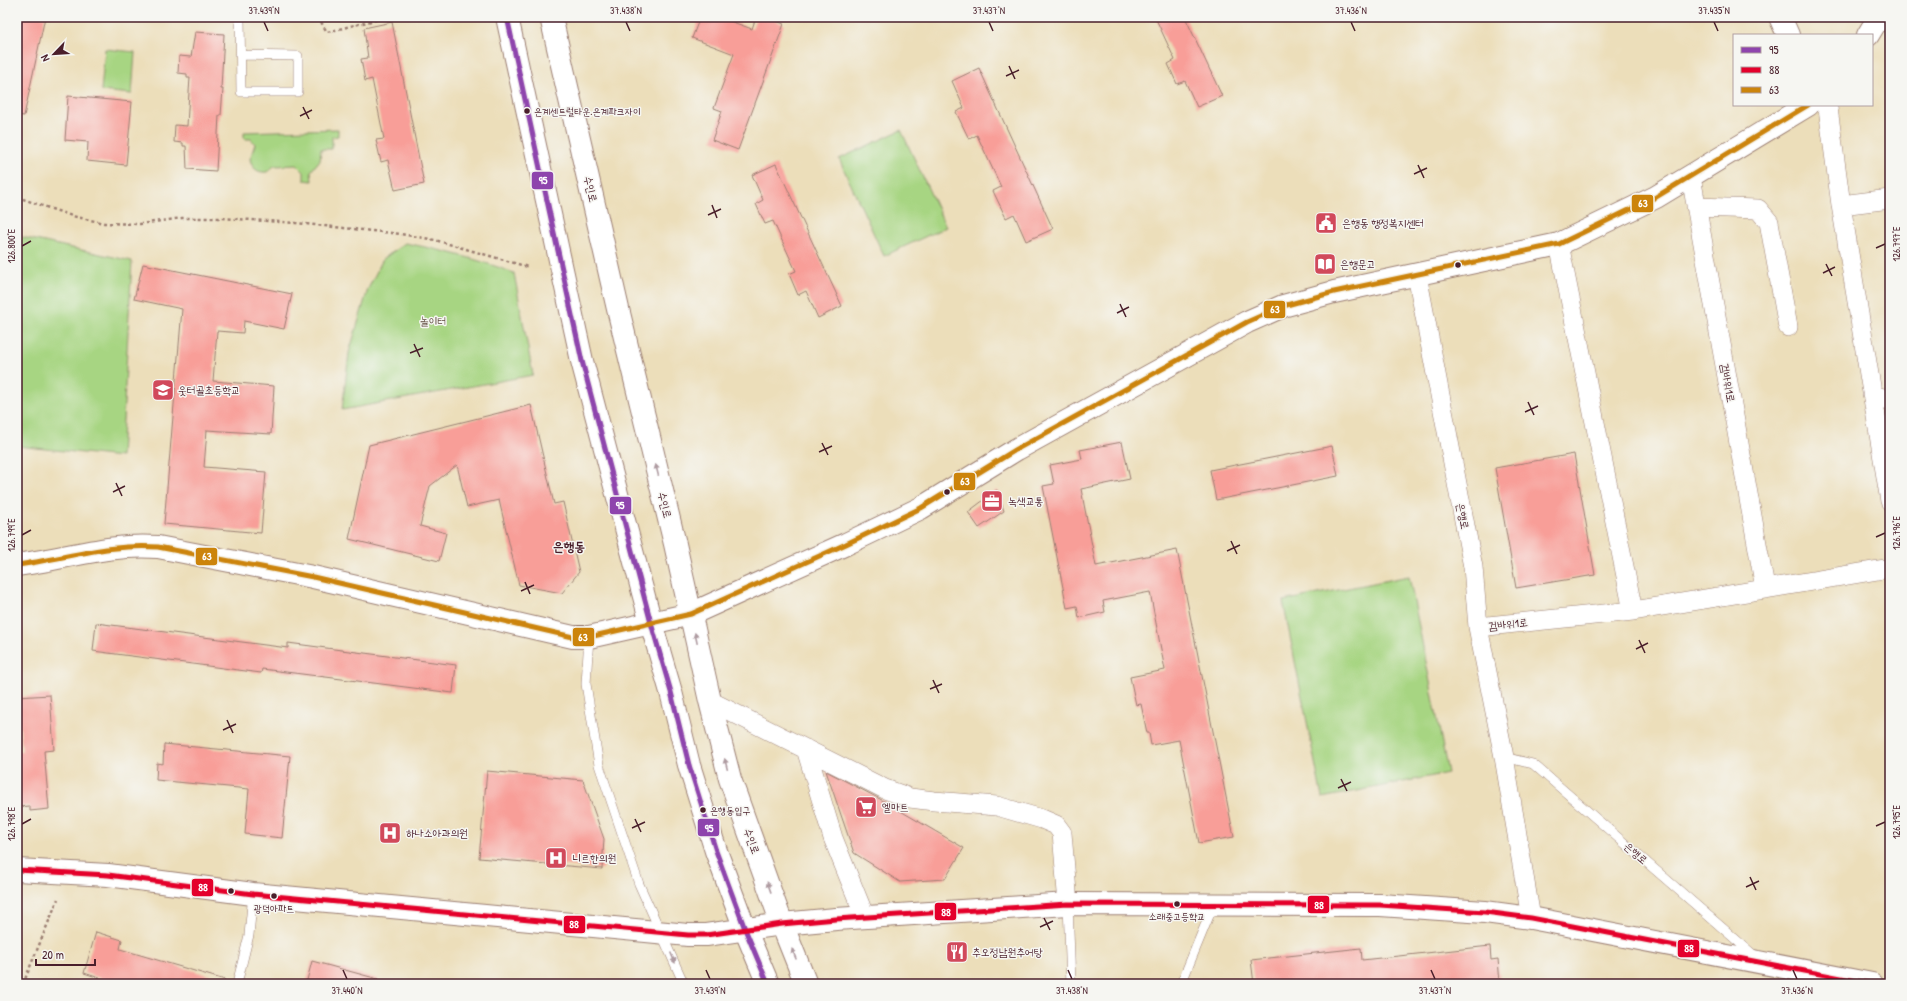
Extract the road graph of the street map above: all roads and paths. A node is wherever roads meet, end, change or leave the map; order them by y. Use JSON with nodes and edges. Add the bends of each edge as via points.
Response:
{"nodes":[{"id":1,"x":91,"y":17,"type":"edge"},
{"id":2,"x":206,"y":17,"type":"edge"},
{"id":3,"x":240,"y":17,"type":"edge"},
{"id":4,"x":318,"y":17,"type":"edge"},
{"id":5,"x":387,"y":17,"type":"edge"},
{"id":6,"x":552,"y":17,"type":"edge"},
{"id":7,"x":1780,"y":17,"type":"edge"},
{"id":8,"x":1880,"y":17,"type":"edge"},
{"id":9,"x":505,"y":19,"type":"edge"},
{"id":10,"x":1788,"y":34,"type":"edge"},
{"id":11,"x":1869,"y":34,"type":"edge"},
{"id":12,"x":240,"y":55,"type":"junction"},
{"id":13,"x":1806,"y":106,"type":"edge"},
{"id":14,"x":1826,"y":106,"type":"edge"},
{"id":15,"x":1691,"y":177,"type":"junction"},
{"id":16,"x":17,"y":197,"type":"edge"},
{"id":17,"x":1890,"y":199,"type":"edge"},
{"id":18,"x":1841,"y":205,"type":"junction"},
{"id":19,"x":1696,"y":207,"type":"junction"},
{"id":20,"x":1559,"y":244,"type":"junction"},
{"id":21,"x":528,"y":267,"type":"dead end"},
{"id":22,"x":1417,"y":275,"type":"junction"},
{"id":23,"x":1788,"y":327,"type":"dead end"},
{"id":24,"x":1872,"y":395,"type":"junction"},
{"id":25,"x":1890,"y":400,"type":"edge"},
{"id":26,"x":1890,"y":501,"type":"edge"},
{"id":27,"x":17,"y":565,"type":"edge"},
{"id":28,"x":1890,"y":568,"type":"edge"},
{"id":29,"x":1765,"y":588,"type":"junction"},
{"id":30,"x":1633,"y":611,"type":"junction"},
{"id":31,"x":691,"y":614,"type":"junction"},
{"id":32,"x":651,"y":623,"type":"junction"},
{"id":33,"x":1478,"y":627,"type":"junction"},
{"id":34,"x":589,"y":637,"type":"junction"},
{"id":35,"x":710,"y":701,"type":"junction"},
{"id":36,"x":806,"y":749,"type":"junction"},
{"id":37,"x":1504,"y":757,"type":"junction"},
{"id":38,"x":17,"y":870,"type":"edge"},
{"id":39,"x":253,"y":894,"type":"junction"},
{"id":40,"x":58,"y":899,"type":"dead end"},
{"id":41,"x":1068,"y":904,"type":"junction"},
{"id":42,"x":1213,"y":906,"type":"junction"},
{"id":43,"x":865,"y":917,"type":"junction"},
{"id":44,"x":1531,"y":918,"type":"junction"},
{"id":45,"x":782,"y":924,"type":"junction"},
{"id":46,"x":745,"y":929,"type":"junction"},
{"id":47,"x":662,"y":932,"type":"junction"},
{"id":48,"x":1762,"y":962,"type":"junction"},
{"id":49,"x":23,"y":984,"type":"edge"},
{"id":50,"x":237,"y":984,"type":"edge"},
{"id":51,"x":684,"y":984,"type":"edge"},
{"id":52,"x":768,"y":984,"type":"edge"},
{"id":53,"x":806,"y":984,"type":"edge"},
{"id":54,"x":1071,"y":984,"type":"edge"},
{"id":55,"x":1181,"y":984,"type":"edge"},
{"id":56,"x":1872,"y":984,"type":"edge"}],
"edges":[{"from":1,"to":2,"type":"path"},
{"from":3,"to":12,"type":"lane"},
{"from":4,"to":5,"type":"path","via":[[327,32]]},
{"from":31,"to":6,"type":"street","name":"수인로","one_way":true},
{"from":7,"to":10,"type":"street"},
{"from":8,"to":11,"type":"street"},
{"from":9,"to":32,"type":"street","via":[[582,361]]},
{"from":12,"to":12,"type":"lane","via":[[241,92],[298,92],[298,56]]},
{"from":13,"to":15,"type":"street"},
{"from":14,"to":18,"type":"street"},
{"from":15,"to":19,"type":"street","name":"검바위1로"},
{"from":15,"to":20,"type":"street"},
{"from":16,"to":21,"type":"path","via":[[72,216],[104,223],[140,224],[182,218],[222,218],[401,234],[435,240]]},
{"from":17,"to":18,"type":"street"},
{"from":18,"to":24,"type":"street"},
{"from":19,"to":23,"type":"street","via":[[1758,209],[1770,222]]},
{"from":19,"to":29,"type":"street","name":"검바위1로"},
{"from":20,"to":22,"type":"street"},
{"from":20,"to":30,"type":"street"},
{"from":22,"to":31,"type":"street","via":[[1334,292],[1282,306],[1247,322],[1016,449],[921,508]]},
{"from":22,"to":33,"type":"street","name":"은행로","via":[[1473,567]]},
{"from":24,"to":25,"type":"street"},
{"from":24,"to":26,"type":"street"},
{"from":27,"to":34,"type":"street","via":[[135,545],[158,547],[313,577],[554,634]]},
{"from":28,"to":29,"type":"street","name":"검바위1로"},
{"from":29,"to":30,"type":"street","name":"검바위1로"},
{"from":30,"to":33,"type":"street","name":"검바위1로"},
{"from":31,"to":32,"type":"street"},
{"from":35,"to":31,"type":"street","name":"수인로","one_way":true},
{"from":32,"to":34,"type":"street"},
{"from":32,"to":46,"type":"street","via":[[688,765]]},
{"from":33,"to":37,"type":"street","name":"은행로"},
{"from":34,"to":47,"type":"lane","via":[[586,684],[599,765],[639,884]]},
{"from":35,"to":36,"type":"street"},
{"from":45,"to":35,"type":"street","name":"수인로","one_way":true,"via":[[730,778]]},
{"from":36,"to":41,"type":"street","via":[[885,789],[910,798],[998,806],[1042,818],[1056,825],[1062,834]]},
{"from":36,"to":43,"type":"street","via":[[833,838]]},
{"from":37,"to":44,"type":"street","name":"은행로"},
{"from":37,"to":48,"type":"lane","name":"은행로","via":[[1533,764]]},
{"from":38,"to":39,"type":"street","name":"은행로","via":[[108,875]]},
{"from":39,"to":47,"type":"street","name":"은행로"},
{"from":39,"to":50,"type":"lane","via":[[250,936]]},
{"from":40,"to":49,"type":"path"},
{"from":41,"to":42,"type":"street","name":"은행로"},
{"from":41,"to":43,"type":"street","name":"은행로"},
{"from":41,"to":54,"type":"lane"},
{"from":42,"to":44,"type":"street","name":"은행로","via":[[1380,905],[1485,912]]},
{"from":42,"to":55,"type":"lane"},
{"from":43,"to":45,"type":"street","name":"은행로"},
{"from":44,"to":48,"type":"street","name":"은행로"},
{"from":45,"to":46,"type":"street","name":"은행로"},
{"from":53,"to":45,"type":"street","name":"수인로","one_way":true},
{"from":46,"to":47,"type":"street","name":"은행로","via":[[706,935]]},
{"from":46,"to":52,"type":"street"},
{"from":47,"to":51,"type":"lane","one_way":true},
{"from":48,"to":56,"type":"street","name":"은행로"}]}
